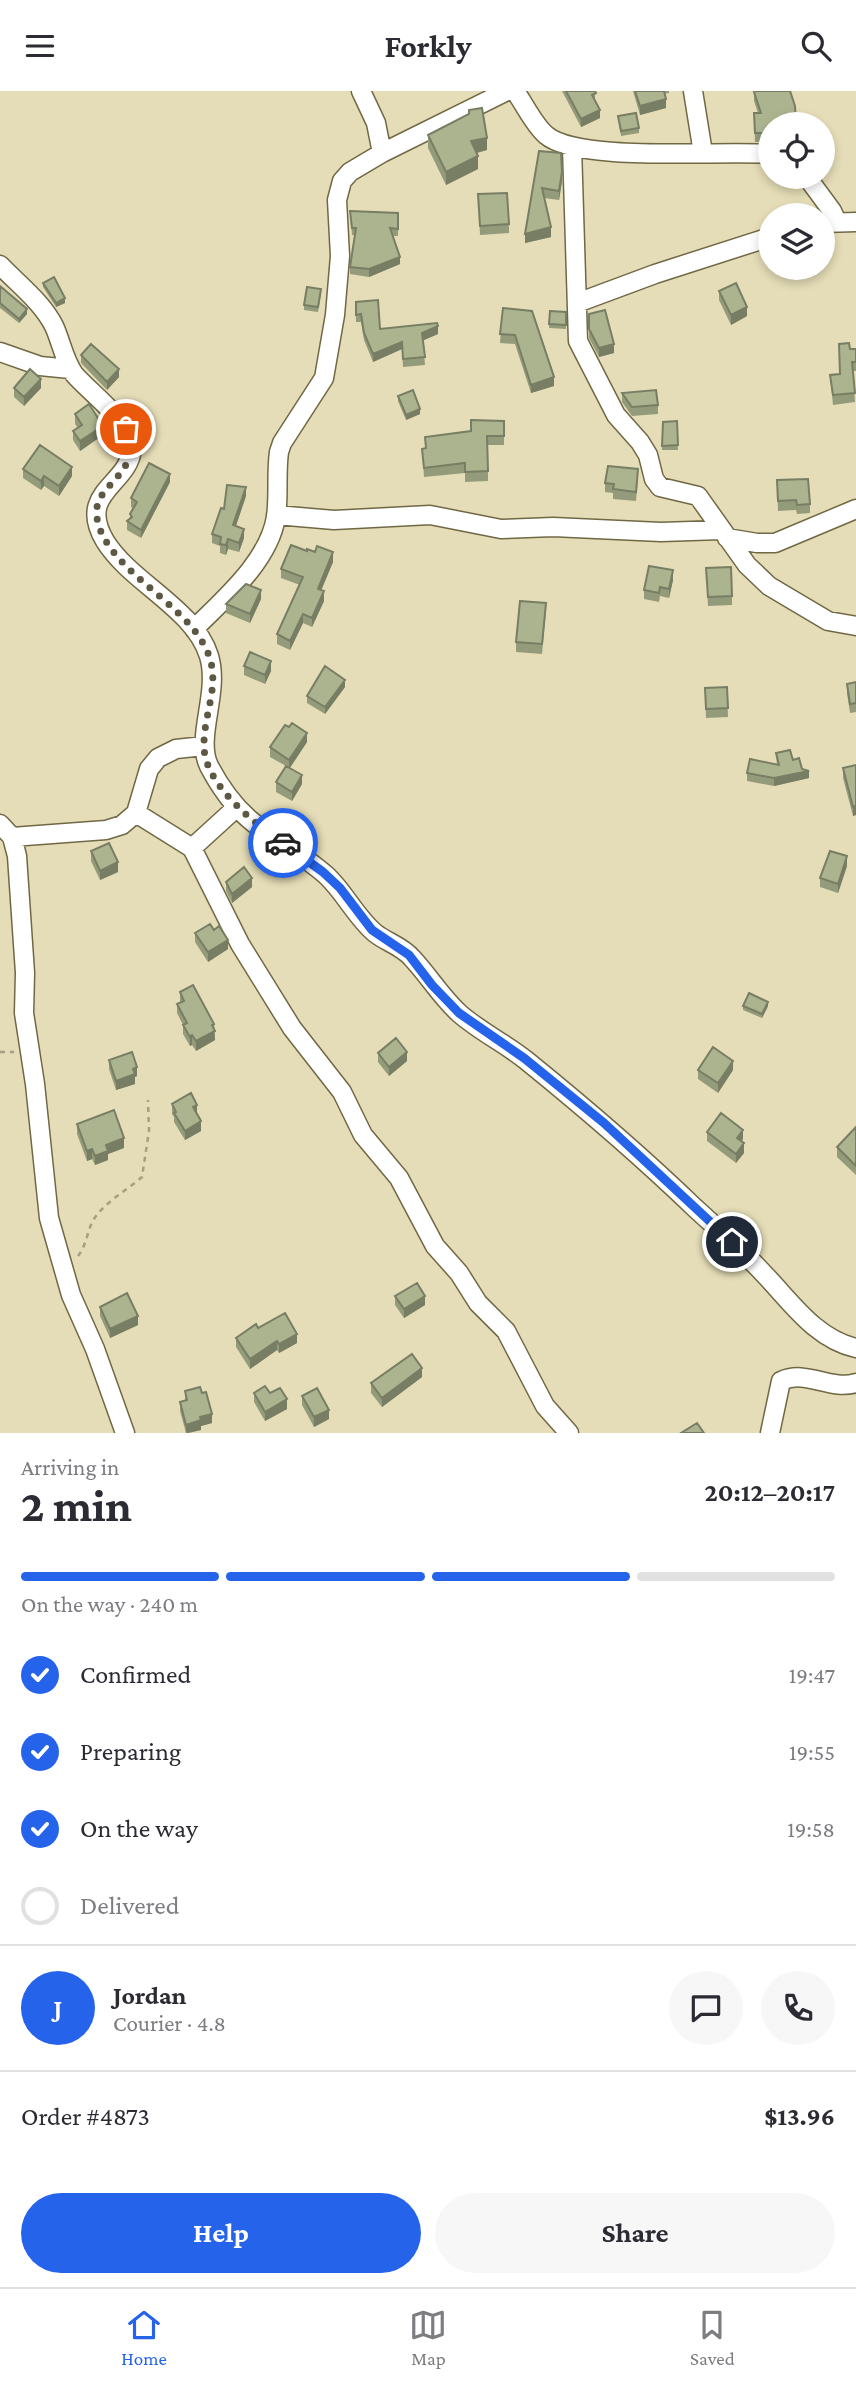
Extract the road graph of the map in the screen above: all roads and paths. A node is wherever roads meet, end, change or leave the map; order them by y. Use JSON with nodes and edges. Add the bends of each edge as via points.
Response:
{"nodes":[{"id":1,"x":361,"y":91,"type":"edge"},
{"id":2,"x":506,"y":91,"type":"edge"},
{"id":3,"x":515,"y":91,"type":"edge"},
{"id":4,"x":693,"y":91,"type":"edge"},
{"id":5,"x":572,"y":147,"type":"junction"},
{"id":6,"x":383,"y":153,"type":"junction"},
{"id":7,"x":703,"y":153,"type":"junction"},
{"id":8,"x":758,"y":154,"type":"edge"},
{"id":9,"x":856,"y":222,"type":"edge"},
{"id":10,"x":835,"y":223,"type":"edge"},
{"id":11,"x":758,"y":241,"type":"edge"},
{"id":12,"x":0,"y":265,"type":"edge"},
{"id":13,"x":577,"y":303,"type":"junction"},
{"id":14,"x":0,"y":352,"type":"edge"},
{"id":15,"x":70,"y":369,"type":"junction"},
{"id":16,"x":856,"y":509,"type":"edge"},
{"id":17,"x":276,"y":515,"type":"junction"},
{"id":18,"x":724,"y":534,"type":"junction"},
{"id":19,"x":856,"y":626,"type":"edge"},
{"id":20,"x":194,"y":629,"type":"junction"},
{"id":21,"x":204,"y":746,"type":"junction"},
{"id":22,"x":237,"y":807,"type":"junction"},
{"id":23,"x":135,"y":813,"type":"junction"},
{"id":24,"x":6,"y":830,"type":"edge"},
{"id":25,"x":192,"y":848,"type":"junction"},
{"id":26,"x":148,"y":1100,"type":"dead end"},
{"id":27,"x":65,"y":1272,"type":"junction"},
{"id":28,"x":856,"y":1348,"type":"edge"},
{"id":29,"x":856,"y":1383,"type":"edge"},
{"id":30,"x":125,"y":1433,"type":"edge"},
{"id":31,"x":569,"y":1433,"type":"edge"},
{"id":32,"x":770,"y":1433,"type":"edge"}],
"edges":[{"from":1,"to":6,"type":"street"},
{"from":2,"to":6,"type":"street"},
{"from":3,"to":5,"type":"street","via":[[545,135]]},
{"from":4,"to":7,"type":"street"},
{"from":5,"to":7,"type":"street"},
{"from":5,"to":13,"type":"street"},
{"from":6,"to":17,"type":"street","via":[[342,181],[337,200],[339,265],[327,370],[282,443]]},
{"from":7,"to":8,"type":"street"},
{"from":9,"to":10,"type":"street"},
{"from":11,"to":13,"type":"street"},
{"from":12,"to":15,"type":"street","via":[[49,318]]},
{"from":13,"to":18,"type":"street","via":[[581,348],[616,415],[648,455],[656,483],[698,496]]},
{"from":14,"to":15,"type":"street","via":[[40,366]]},
{"from":15,"to":20,"type":"street","via":[[117,417],[131,442],[128,463],[97,506],[96,517],[106,542]]},
{"from":16,"to":18,"type":"street","via":[[775,543]]},
{"from":17,"to":18,"type":"street","via":[[334,520],[430,516],[501,529]]},
{"from":17,"to":20,"type":"street","via":[[262,554]]},
{"from":18,"to":19,"type":"street","via":[[769,586],[828,621]]},
{"from":20,"to":21,"type":"street","via":[[208,651],[212,669]]},
{"from":21,"to":22,"type":"street","via":[[210,768]]},
{"from":21,"to":23,"type":"street","via":[[176,749],[158,758],[149,769]]},
{"from":22,"to":25,"type":"street"},
{"from":22,"to":28,"type":"street","via":[[323,872],[372,930],[409,955],[459,1013],[604,1123],[749,1258],[817,1329]]},
{"from":23,"to":24,"type":"street","via":[[122,825],[106,830]]},
{"from":23,"to":25,"type":"street"},
{"from":24,"to":27,"type":"street","via":[[17,856],[24,1013],[36,1084],[44,1184]]},
{"from":25,"to":31,"type":"street","via":[[240,944],[292,1028],[342,1092],[363,1135],[392,1167],[435,1246],[478,1303],[506,1331],[545,1406]]},
{"from":26,"to":27,"type":"path","via":[[142,1177],[93,1220],[83,1249]]},
{"from":27,"to":30,"type":"street"},
{"from":29,"to":32,"type":"street","via":[[844,1386],[796,1375],[781,1381]]}]}
